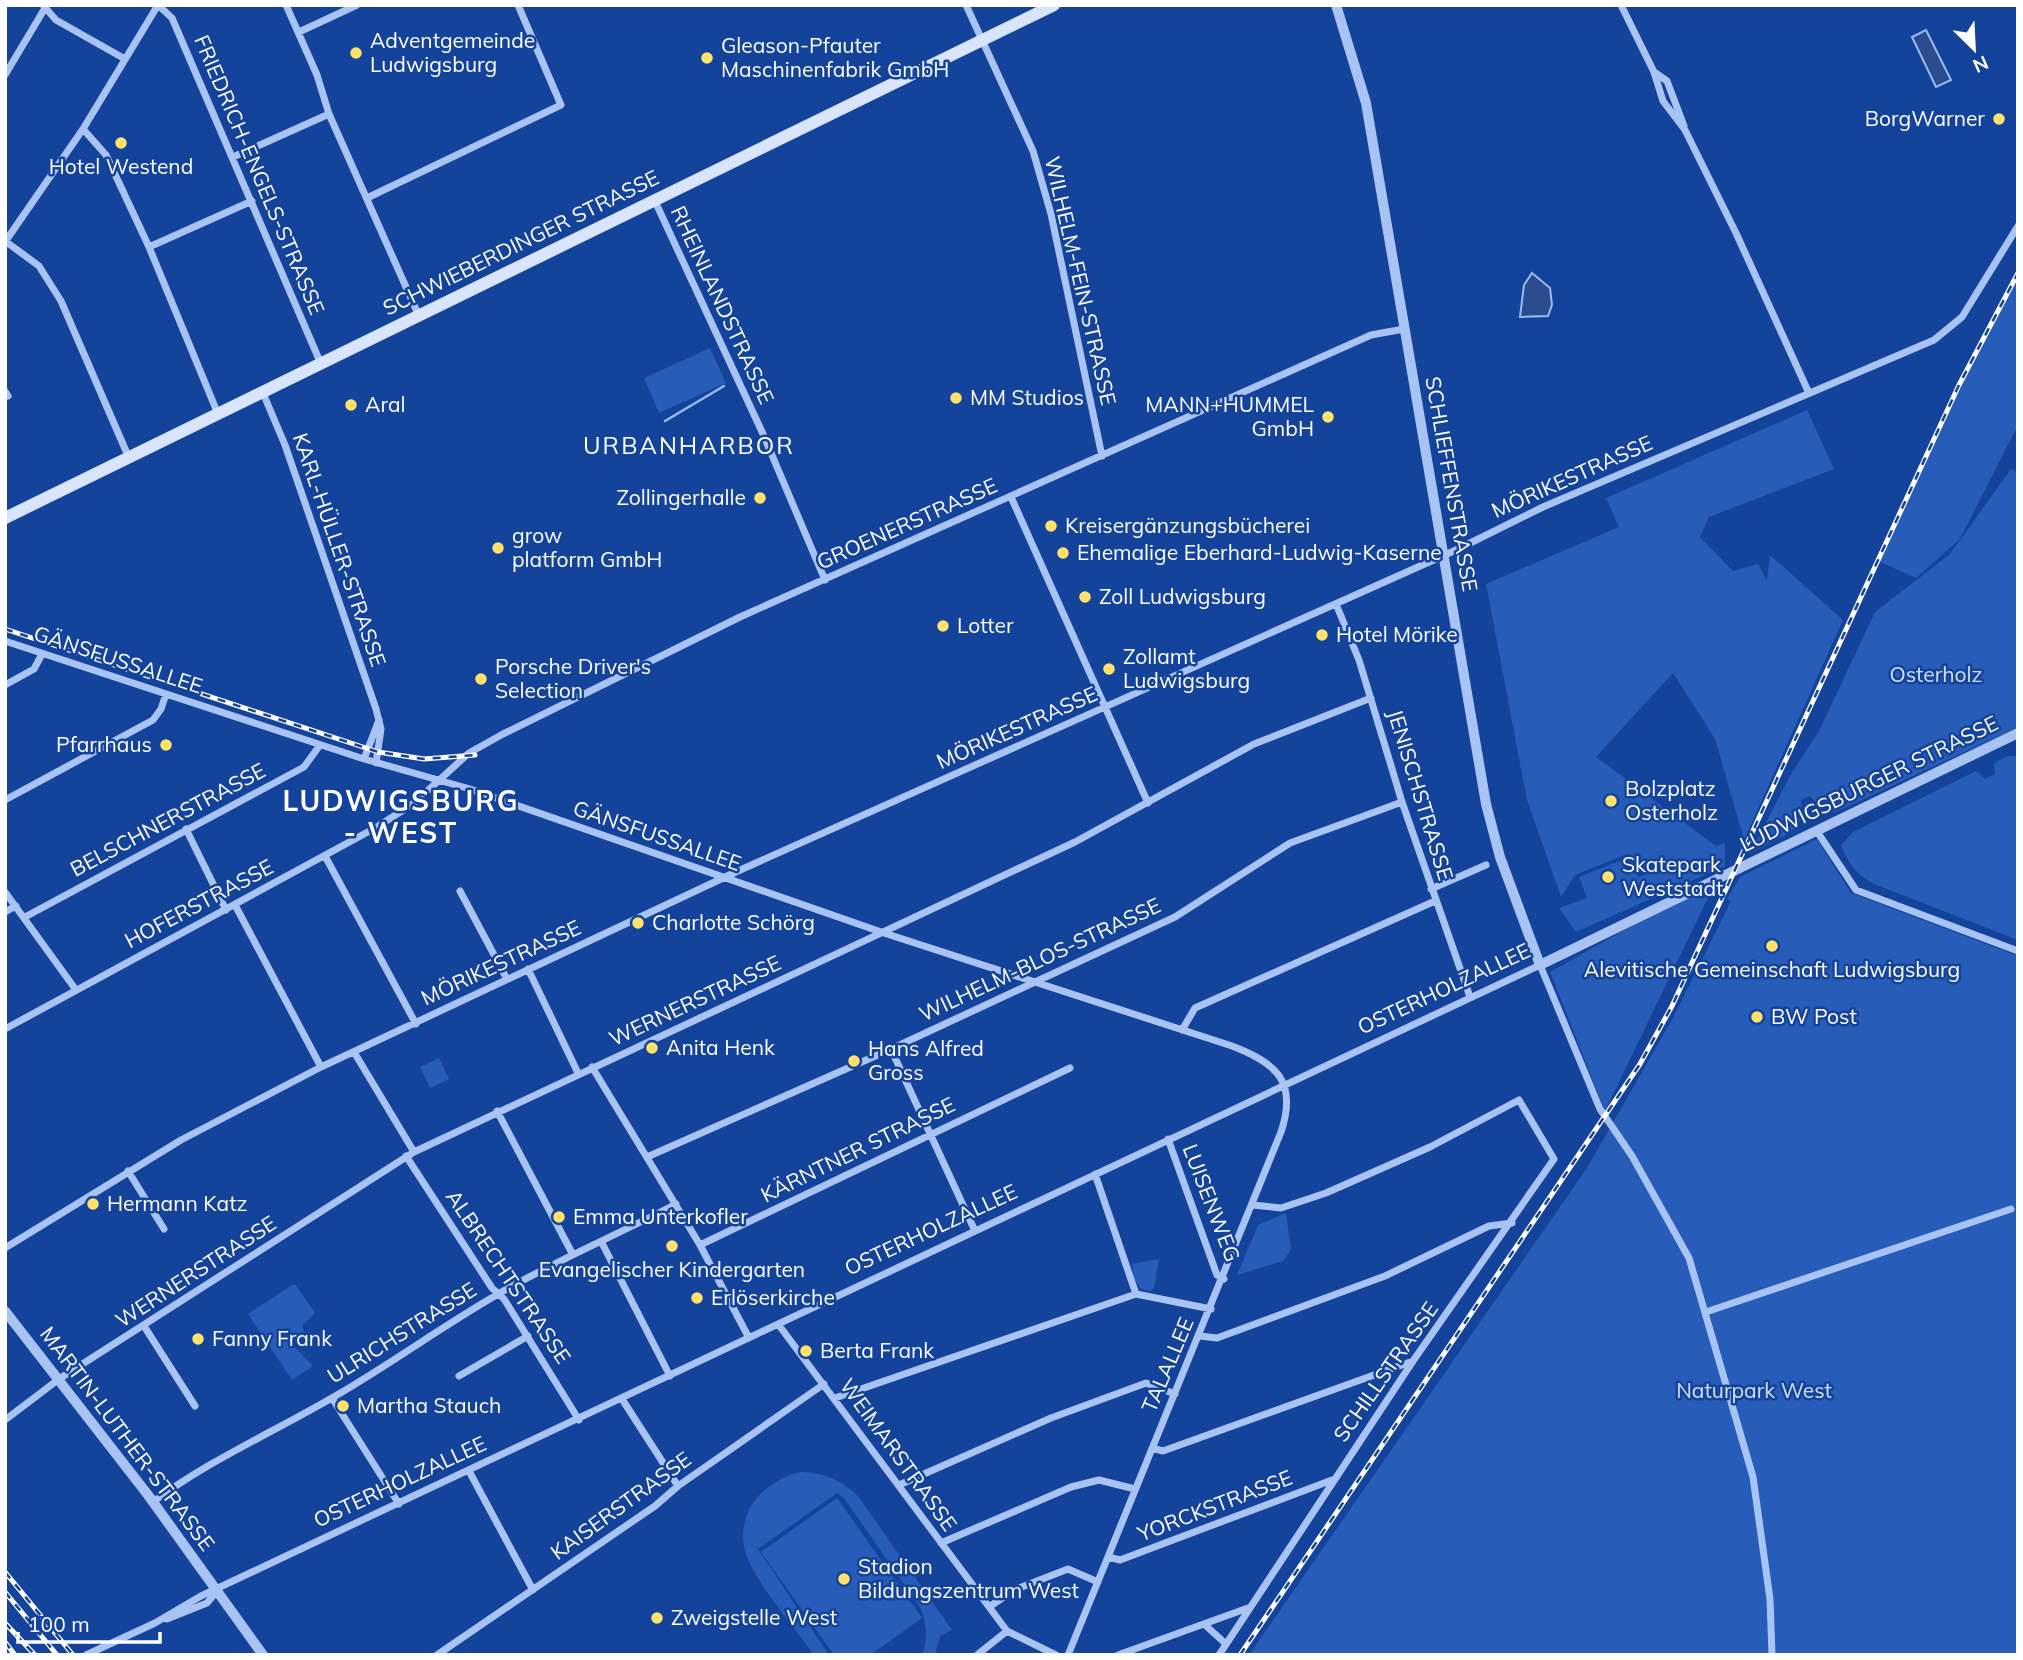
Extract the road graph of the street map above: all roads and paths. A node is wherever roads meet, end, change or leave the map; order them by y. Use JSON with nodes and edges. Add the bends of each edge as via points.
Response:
{"nodes":[{"id":1,"x":158,"y":5,"type":"edge"},
{"id":2,"x":286,"y":5,"type":"edge"},
{"id":3,"x":357,"y":5,"type":"edge"},
{"id":4,"x":518,"y":5,"type":"edge"},
{"id":5,"x":966,"y":5,"type":"edge"},
{"id":6,"x":1054,"y":5,"type":"edge"},
{"id":7,"x":1336,"y":5,"type":"edge"},
{"id":8,"x":1621,"y":5,"type":"edge"},
{"id":9,"x":44,"y":7,"type":"edge"},
{"id":10,"x":299,"y":32,"type":"junction"},
{"id":11,"x":982,"y":40,"type":"junction"},
{"id":12,"x":125,"y":59,"type":"junction"},
{"id":13,"x":1654,"y":72,"type":"junction"},
{"id":14,"x":5,"y":75,"type":"edge"},
{"id":15,"x":329,"y":114,"type":"junction"},
{"id":16,"x":83,"y":129,"type":"junction"},
{"id":17,"x":1685,"y":130,"type":"junction"},
{"id":18,"x":233,"y":157,"type":"junction"},
{"id":19,"x":367,"y":198,"type":"junction"},
{"id":20,"x":654,"y":200,"type":"junction"},
{"id":21,"x":252,"y":201,"type":"junction"},
{"id":22,"x":2018,"y":226,"type":"edge"},
{"id":23,"x":5,"y":241,"type":"edge"},
{"id":24,"x":149,"y":247,"type":"junction"},
{"id":25,"x":418,"y":314,"type":"junction"},
{"id":26,"x":1404,"y":329,"type":"junction"},
{"id":27,"x":320,"y":364,"type":"junction"},
{"id":28,"x":1808,"y":391,"type":"junction"},
{"id":29,"x":263,"y":393,"type":"junction"},
{"id":30,"x":218,"y":414,"type":"junction"},
{"id":31,"x":1102,"y":456,"type":"junction"},
{"id":32,"x":129,"y":458,"type":"junction"},
{"id":33,"x":1011,"y":497,"type":"junction"},
{"id":34,"x":5,"y":518,"type":"edge"},
{"id":35,"x":1445,"y":555,"type":"junction"},
{"id":36,"x":825,"y":580,"type":"junction"},
{"id":37,"x":1336,"y":604,"type":"junction"},
{"id":38,"x":5,"y":641,"type":"edge"},
{"id":39,"x":42,"y":654,"type":"junction"},
{"id":40,"x":5,"y":685,"type":"edge"},
{"id":41,"x":166,"y":694,"type":"junction"},
{"id":42,"x":1371,"y":698,"type":"junction"},
{"id":43,"x":1104,"y":709,"type":"junction"},
{"id":44,"x":379,"y":720,"type":"junction"},
{"id":45,"x":2018,"y":733,"type":"edge"},
{"id":46,"x":320,"y":745,"type":"junction"},
{"id":47,"x":364,"y":760,"type":"junction"},
{"id":48,"x":376,"y":763,"type":"junction"},
{"id":49,"x":440,"y":780,"type":"junction"},
{"id":50,"x":5,"y":800,"type":"edge"},
{"id":51,"x":1402,"y":802,"type":"junction"},
{"id":52,"x":1148,"y":803,"type":"junction"},
{"id":53,"x":186,"y":829,"type":"junction"},
{"id":54,"x":1816,"y":830,"type":"junction"},
{"id":55,"x":325,"y":856,"type":"junction"},
{"id":56,"x":1486,"y":864,"type":"dead end"},
{"id":57,"x":726,"y":877,"type":"junction"},
{"id":58,"x":1431,"y":889,"type":"junction"},
{"id":59,"x":460,"y":891,"type":"dead end"},
{"id":60,"x":5,"y":892,"type":"edge"},
{"id":61,"x":1435,"y":901,"type":"junction"},
{"id":62,"x":235,"y":905,"type":"junction"},
{"id":63,"x":16,"y":906,"type":"junction"},
{"id":64,"x":1662,"y":906,"type":"joint"},
{"id":65,"x":226,"y":910,"type":"junction"},
{"id":66,"x":5,"y":912,"type":"edge"},
{"id":67,"x":25,"y":917,"type":"junction"},
{"id":68,"x":884,"y":933,"type":"junction"},
{"id":69,"x":2018,"y":951,"type":"edge"},
{"id":70,"x":1540,"y":965,"type":"junction"},
{"id":71,"x":528,"y":969,"type":"junction"},
{"id":72,"x":506,"y":979,"type":"junction"},
{"id":73,"x":1034,"y":983,"type":"junction"},
{"id":74,"x":76,"y":990,"type":"junction"},
{"id":75,"x":1470,"y":998,"type":"junction"},
{"id":76,"x":416,"y":1024,"type":"junction"},
{"id":77,"x":5,"y":1029,"type":"edge"},
{"id":78,"x":1182,"y":1030,"type":"junction"},
{"id":79,"x":891,"y":1049,"type":"junction"},
{"id":80,"x":354,"y":1052,"type":"junction"},
{"id":81,"x":321,"y":1067,"type":"junction"},
{"id":82,"x":592,"y":1067,"type":"junction"},
{"id":83,"x":1070,"y":1068,"type":"dead end"},
{"id":84,"x":578,"y":1073,"type":"junction"},
{"id":85,"x":1284,"y":1085,"type":"junction"},
{"id":86,"x":497,"y":1111,"type":"junction"},
{"id":87,"x":931,"y":1133,"type":"junction"},
{"id":88,"x":1168,"y":1139,"type":"junction"},
{"id":89,"x":410,"y":1154,"type":"junction"},
{"id":90,"x":647,"y":1157,"type":"junction"},
{"id":91,"x":128,"y":1171,"type":"junction"},
{"id":92,"x":1095,"y":1174,"type":"junction"},
{"id":93,"x":676,"y":1205,"type":"junction"},
{"id":94,"x":1253,"y":1205,"type":"junction"},
{"id":95,"x":2011,"y":1209,"type":"dead end"},
{"id":96,"x":1512,"y":1223,"type":"junction"},
{"id":97,"x":164,"y":1229,"type":"dead end"},
{"id":98,"x":975,"y":1231,"type":"junction"},
{"id":99,"x":602,"y":1242,"type":"junction"},
{"id":100,"x":700,"y":1245,"type":"junction"},
{"id":101,"x":5,"y":1248,"type":"edge"},
{"id":102,"x":572,"y":1253,"type":"junction"},
{"id":103,"x":1224,"y":1279,"type":"junction"},
{"id":104,"x":498,"y":1294,"type":"junction"},
{"id":105,"x":1136,"y":1294,"type":"junction"},
{"id":106,"x":1211,"y":1309,"type":"junction"},
{"id":107,"x":5,"y":1311,"type":"edge"},
{"id":108,"x":1706,"y":1312,"type":"junction"},
{"id":109,"x":778,"y":1324,"type":"junction"},
{"id":110,"x":144,"y":1326,"type":"junction"},
{"id":111,"x":528,"y":1336,"type":"junction"},
{"id":112,"x":1200,"y":1336,"type":"junction"},
{"id":113,"x":749,"y":1338,"type":"junction"},
{"id":114,"x":1413,"y":1361,"type":"junction"},
{"id":115,"x":459,"y":1376,"type":"dead end"},
{"id":116,"x":670,"y":1376,"type":"junction"},
{"id":117,"x":59,"y":1380,"type":"junction"},
{"id":118,"x":824,"y":1384,"type":"junction"},
{"id":119,"x":1175,"y":1394,"type":"junction"},
{"id":120,"x":332,"y":1398,"type":"junction"},
{"id":121,"x":835,"y":1398,"type":"junction"},
{"id":122,"x":622,"y":1399,"type":"junction"},
{"id":123,"x":195,"y":1406,"type":"dead end"},
{"id":124,"x":5,"y":1420,"type":"edge"},
{"id":125,"x":579,"y":1420,"type":"junction"},
{"id":126,"x":1152,"y":1448,"type":"junction"},
{"id":127,"x":469,"y":1471,"type":"junction"},
{"id":128,"x":1333,"y":1480,"type":"junction"},
{"id":129,"x":678,"y":1486,"type":"junction"},
{"id":130,"x":900,"y":1486,"type":"junction"},
{"id":131,"x":1135,"y":1489,"type":"junction"},
{"id":132,"x":153,"y":1502,"type":"junction"},
{"id":133,"x":399,"y":1504,"type":"junction"},
{"id":134,"x":941,"y":1544,"type":"junction"},
{"id":135,"x":1108,"y":1557,"type":"junction"},
{"id":136,"x":1098,"y":1582,"type":"junction"},
{"id":137,"x":533,"y":1590,"type":"junction"},
{"id":138,"x":217,"y":1591,"type":"junction"},
{"id":139,"x":989,"y":1607,"type":"junction"},
{"id":140,"x":1249,"y":1608,"type":"junction"},
{"id":141,"x":1204,"y":1624,"type":"junction"},
{"id":142,"x":1007,"y":1631,"type":"junction"},
{"id":143,"x":1226,"y":1644,"type":"junction"},
{"id":144,"x":86,"y":1655,"type":"edge"},
{"id":145,"x":263,"y":1655,"type":"edge"},
{"id":146,"x":437,"y":1655,"type":"edge"},
{"id":147,"x":977,"y":1655,"type":"edge"},
{"id":148,"x":1056,"y":1655,"type":"edge"},
{"id":149,"x":1068,"y":1655,"type":"edge"},
{"id":150,"x":1118,"y":1655,"type":"edge"},
{"id":151,"x":1219,"y":1655,"type":"edge"},
{"id":152,"x":1772,"y":1655,"type":"edge"}],
"edges":[{"from":1,"to":12,"type":"street"},
{"from":1,"to":18,"type":"street","name":"FRIEDRICH-ENGELS-STRASSE","via":[[172,18]]},
{"from":2,"to":10,"type":"street"},
{"from":3,"to":10,"type":"street"},
{"from":4,"to":19,"type":"street","via":[[561,105]]},
{"from":5,"to":11,"type":"street","name":"WILHELM-FEIN-STRASSE"},
{"from":6,"to":11,"type":"main road","name":"SCHWIEBERDINGER STRASSE"},
{"from":7,"to":26,"type":"street","name":"SCHLIEFFENSTRASSE","via":[[1366,103]]},
{"from":8,"to":13,"type":"street"},
{"from":9,"to":12,"type":"street","via":[[56,20]]},
{"from":9,"to":14,"type":"street"},
{"from":10,"to":15,"type":"street"},
{"from":11,"to":20,"type":"main road","name":"SCHWIEBERDINGER STRASSE"},
{"from":11,"to":31,"type":"street","name":"WILHELM-FEIN-STRASSE","via":[[1033,151],[1051,214]]},
{"from":12,"to":16,"type":"street"},
{"from":13,"to":17,"type":"street","via":[[1663,101]]},
{"from":13,"to":17,"type":"street","via":[[1667,80]]},
{"from":15,"to":18,"type":"street"},
{"from":15,"to":19,"type":"street"},
{"from":16,"to":23,"type":"street"},
{"from":16,"to":24,"type":"street","via":[[106,155]]},
{"from":17,"to":28,"type":"street"},
{"from":18,"to":21,"type":"street","name":"FRIEDRICH-ENGELS-STRASSE"},
{"from":19,"to":25,"type":"street"},
{"from":20,"to":25,"type":"main road","name":"SCHWIEBERDINGER STRASSE"},
{"from":20,"to":36,"type":"street","name":"RHEINLANDSTRASSE"},
{"from":21,"to":24,"type":"street"},
{"from":21,"to":27,"type":"street","name":"FRIEDRICH-ENGELS-STRASSE"},
{"from":22,"to":28,"type":"street","name":"MÖRIKESTRASSE","via":[[1973,302],[1949,329],[1919,348]]},
{"from":23,"to":32,"type":"street","via":[[38,265],[61,301]]},
{"from":24,"to":30,"type":"street"},
{"from":25,"to":27,"type":"main road","name":"SCHWIEBERDINGER STRASSE"},
{"from":26,"to":31,"type":"street","name":"GROENERSTRASSE","via":[[1371,335]]},
{"from":26,"to":35,"type":"street","name":"SCHLIEFFENSTRASSE"},
{"from":27,"to":29,"type":"main road","name":"SCHWIEBERDINGER STRASSE"},
{"from":28,"to":35,"type":"street","name":"MÖRIKESTRASSE"},
{"from":29,"to":30,"type":"main road","name":"SCHWIEBERDINGER STRASSE"},
{"from":29,"to":44,"type":"street","name":"KARL-HÜLLER-STRASSE"},
{"from":30,"to":32,"type":"main road","name":"SCHWIEBERDINGER STRASSE"},
{"from":31,"to":33,"type":"street","name":"GROENERSTRASSE"},
{"from":32,"to":34,"type":"main road","name":"SCHWIEBERDINGER STRASSE"},
{"from":33,"to":36,"type":"street","name":"GROENERSTRASSE"},
{"from":33,"to":43,"type":"street"},
{"from":35,"to":37,"type":"street","name":"MÖRIKESTRASSE"},
{"from":35,"to":70,"type":"street","name":"SCHLIEFFENSTRASSE","via":[[1486,804],[1505,873]]},
{"from":36,"to":49,"type":"street","name":"GROENERSTRASSE","via":[[492,740],[469,753]]},
{"from":37,"to":42,"type":"street","name":"JENISCHSTRASSE"},
{"from":37,"to":43,"type":"street","name":"MÖRIKESTRASSE"},
{"from":38,"to":39,"type":"street","name":"GÄNSFUSSALLEE"},
{"from":39,"to":40,"type":"street","via":[[34,669]]},
{"from":39,"to":41,"type":"street","name":"GÄNSFUSSALLEE"},
{"from":41,"to":46,"type":"street","name":"GÄNSFUSSALLEE"},
{"from":41,"to":50,"type":"street","via":[[153,720]]},
{"from":42,"to":51,"type":"street","name":"JENISCHSTRASSE"},
{"from":42,"to":52,"type":"street","name":"WERNERSTRASSE","via":[[1254,744]]},
{"from":43,"to":52,"type":"street"},
{"from":43,"to":57,"type":"street","name":"MÖRIKESTRASSE"},
{"from":44,"to":47,"type":"street"},
{"from":44,"to":48,"type":"street","name":"KARL-HÜLLER-STRASSE"},
{"from":45,"to":54,"type":"street","name":"LUDWIGSBURGER STRASSE"},
{"from":46,"to":47,"type":"street","name":"GÄNSFUSSALLEE"},
{"from":46,"to":53,"type":"street","name":"BELSCHNERSTRASSE","via":[[304,767]]},
{"from":47,"to":48,"type":"street","name":"GÄNSFUSSALLEE"},
{"from":48,"to":49,"type":"street","name":"GÄNSFUSSALLEE"},
{"from":49,"to":55,"type":"street","name":"HOFERSTRASSE","via":[[377,828]]},
{"from":49,"to":57,"type":"street","name":"GÄNSFUSSALLEE"},
{"from":51,"to":58,"type":"street","name":"JENISCHSTRASSE"},
{"from":51,"to":73,"type":"street","name":"WILHELM-BLOS-STRASSE","via":[[1290,843],[1175,917]]},
{"from":52,"to":68,"type":"street","name":"WERNERSTRASSE"},
{"from":53,"to":65,"type":"street"},
{"from":53,"to":67,"type":"street","name":"BELSCHNERSTRASSE"},
{"from":54,"to":64,"type":"street","name":"LUDWIGSBURGER STRASSE"},
{"from":54,"to":69,"type":"street","via":[[1856,890]]},
{"from":55,"to":62,"type":"street","name":"HOFERSTRASSE"},
{"from":55,"to":76,"type":"street"},
{"from":56,"to":58,"type":"street"},
{"from":57,"to":68,"type":"street","name":"GÄNSFUSSALLEE"},
{"from":57,"to":71,"type":"street","name":"MÖRIKESTRASSE"},
{"from":58,"to":61,"type":"street","name":"JENISCHSTRASSE"},
{"from":59,"to":72,"type":"street"},
{"from":60,"to":63,"type":"street"},
{"from":61,"to":75,"type":"street","name":"JENISCHSTRASSE"},
{"from":61,"to":78,"type":"street","via":[[1195,1008]]},
{"from":62,"to":65,"type":"street","name":"HOFERSTRASSE"},
{"from":62,"to":81,"type":"street"},
{"from":63,"to":66,"type":"street"},
{"from":63,"to":67,"type":"street"},
{"from":64,"to":70,"type":"street","name":"OSTERHOLZALLEE"},
{"from":65,"to":74,"type":"street","name":"HOFERSTRASSE"},
{"from":67,"to":74,"type":"street"},
{"from":68,"to":73,"type":"street","name":"GÄNSFUSSALLEE"},
{"from":68,"to":82,"type":"street","name":"WERNERSTRASSE"},
{"from":70,"to":75,"type":"street","name":"OSTERHOLZALLEE"},
{"from":70,"to":108,"type":"street","via":[[1600,1109],[1689,1258]]},
{"from":71,"to":72,"type":"street","name":"MÖRIKESTRASSE"},
{"from":71,"to":84,"type":"street"},
{"from":72,"to":76,"type":"street","name":"MÖRIKESTRASSE"},
{"from":73,"to":78,"type":"street","name":"GÄNSFUSSALLEE"},
{"from":73,"to":79,"type":"street","name":"WILHELM-BLOS-STRASSE"},
{"from":74,"to":77,"type":"street","name":"HOFERSTRASSE"},
{"from":75,"to":85,"type":"street","name":"OSTERHOLZALLEE"},
{"from":76,"to":80,"type":"street","name":"MÖRIKESTRASSE"},
{"from":78,"to":85,"type":"street","name":"GÄNSFUSSALLEE","via":[[1262,1058],[1275,1068]]},
{"from":79,"to":87,"type":"street"},
{"from":79,"to":90,"type":"street","name":"WILHELM-BLOS-STRASSE"},
{"from":80,"to":81,"type":"street","name":"MÖRIKESTRASSE"},
{"from":80,"to":89,"type":"street","name":"ALBRECHTSTRASSE"},
{"from":81,"to":91,"type":"street","name":"MÖRIKESTRASSE"},
{"from":82,"to":84,"type":"street","name":"WERNERSTRASSE"},
{"from":82,"to":90,"type":"street"},
{"from":83,"to":87,"type":"street","name":"KÄRNTNER STRASSE"},
{"from":84,"to":86,"type":"street","name":"WERNERSTRASSE"},
{"from":85,"to":88,"type":"street","name":"OSTERHOLZALLEE"},
{"from":85,"to":94,"type":"street","name":"TALALLEE","via":[[1285,1119]]},
{"from":86,"to":89,"type":"street","name":"WERNERSTRASSE"},
{"from":86,"to":102,"type":"street"},
{"from":87,"to":98,"type":"street"},
{"from":87,"to":100,"type":"street","name":"KÄRNTNER STRASSE"},
{"from":88,"to":92,"type":"street","name":"OSTERHOLZALLEE"},
{"from":88,"to":103,"type":"street","name":"LUISENWEG","via":[[1217,1275]]},
{"from":89,"to":104,"type":"street","name":"ALBRECHTSTRASSE"},
{"from":89,"to":110,"type":"street","name":"WERNERSTRASSE"},
{"from":90,"to":93,"type":"street"},
{"from":91,"to":97,"type":"street"},
{"from":91,"to":101,"type":"street","name":"MÖRIKESTRASSE"},
{"from":92,"to":98,"type":"street","name":"OSTERHOLZALLEE"},
{"from":92,"to":105,"type":"street"},
{"from":93,"to":99,"type":"street","name":"ULRICHSTRASSE"},
{"from":93,"to":100,"type":"street"},
{"from":94,"to":96,"type":"street","name":"SCHILLSTRASSE","via":[[1281,1208],[1326,1193],[1430,1147],[1519,1100],[1554,1159]]},
{"from":94,"to":103,"type":"street","name":"TALALLEE"},
{"from":95,"to":108,"type":"street"},
{"from":96,"to":112,"type":"street","via":[[1489,1226],[1385,1276],[1217,1338]]},
{"from":96,"to":114,"type":"street","name":"SCHILLSTRASSE"},
{"from":98,"to":109,"type":"street","name":"OSTERHOLZALLEE"},
{"from":99,"to":102,"type":"street","name":"ULRICHSTRASSE"},
{"from":99,"to":116,"type":"street"},
{"from":100,"to":113,"type":"street"},
{"from":102,"to":104,"type":"street","name":"ULRICHSTRASSE"},
{"from":103,"to":106,"type":"street","name":"TALALLEE"},
{"from":104,"to":111,"type":"street","name":"ALBRECHTSTRASSE"},
{"from":104,"to":120,"type":"street","name":"ULRICHSTRASSE"},
{"from":105,"to":106,"type":"street"},
{"from":105,"to":121,"type":"street"},
{"from":106,"to":112,"type":"street","name":"TALALLEE"},
{"from":107,"to":117,"type":"street","name":"MARTIN-LUTHER-STRASSE"},
{"from":108,"to":152,"type":"street","via":[[1753,1477],[1770,1599]]},
{"from":109,"to":113,"type":"street","name":"OSTERHOLZALLEE"},
{"from":109,"to":118,"type":"street","name":"WEIMARSTRASSE"},
{"from":110,"to":117,"type":"street","name":"WERNERSTRASSE"},
{"from":110,"to":123,"type":"street"},
{"from":111,"to":115,"type":"street"},
{"from":111,"to":125,"type":"street","name":"ALBRECHTSTRASSE"},
{"from":112,"to":119,"type":"street","name":"TALALLEE"},
{"from":113,"to":116,"type":"street","name":"OSTERHOLZALLEE"},
{"from":114,"to":126,"type":"street","via":[[1163,1451]]},
{"from":114,"to":128,"type":"street","name":"SCHILLSTRASSE"},
{"from":116,"to":122,"type":"street","name":"OSTERHOLZALLEE"},
{"from":117,"to":124,"type":"street","name":"WERNERSTRASSE"},
{"from":117,"to":132,"type":"street","name":"MARTIN-LUTHER-STRASSE"},
{"from":118,"to":121,"type":"street","name":"WEIMARSTRASSE"},
{"from":118,"to":129,"type":"street","name":"KAISERSTRASSE"},
{"from":119,"to":126,"type":"street","name":"TALALLEE"},
{"from":119,"to":130,"type":"street","via":[[1146,1383],[1051,1418]]},
{"from":120,"to":132,"type":"street","name":"ULRICHSTRASSE","via":[[177,1483]]},
{"from":120,"to":133,"type":"street"},
{"from":121,"to":130,"type":"street","name":"WEIMARSTRASSE"},
{"from":122,"to":125,"type":"street","name":"OSTERHOLZALLEE"},
{"from":122,"to":129,"type":"street"},
{"from":125,"to":127,"type":"street","name":"OSTERHOLZALLEE"},
{"from":126,"to":131,"type":"street","name":"TALALLEE"},
{"from":127,"to":133,"type":"street","name":"OSTERHOLZALLEE"},
{"from":127,"to":137,"type":"street"},
{"from":128,"to":135,"type":"street","name":"YORCKSTRASSE","via":[[1120,1560]]},
{"from":128,"to":140,"type":"street","name":"SCHILLSTRASSE"},
{"from":129,"to":137,"type":"street","name":"KAISERSTRASSE"},
{"from":130,"to":134,"type":"street","name":"WEIMARSTRASSE"},
{"from":131,"to":134,"type":"street","via":[[1099,1479]]},
{"from":131,"to":135,"type":"street","name":"TALALLEE"},
{"from":132,"to":138,"type":"street","name":"MARTIN-LUTHER-STRASSE"},
{"from":133,"to":138,"type":"street","name":"OSTERHOLZALLEE"},
{"from":134,"to":139,"type":"street","name":"WEIMARSTRASSE"},
{"from":135,"to":136,"type":"street","name":"TALALLEE"},
{"from":136,"to":139,"type":"street","via":[[1068,1569],[1014,1590]]},
{"from":136,"to":149,"type":"street","name":"TALALLEE"},
{"from":137,"to":146,"type":"street","name":"KAISERSTRASSE"},
{"from":138,"to":144,"type":"street","name":"OSTERHOLZALLEE"},
{"from":138,"to":145,"type":"street","name":"MARTIN-LUTHER-STRASSE"},
{"from":139,"to":142,"type":"street","name":"WEIMARSTRASSE"},
{"from":140,"to":141,"type":"street"},
{"from":140,"to":143,"type":"street","name":"SCHILLSTRASSE"},
{"from":141,"to":143,"type":"street"},
{"from":141,"to":150,"type":"street"},
{"from":142,"to":147,"type":"street"},
{"from":142,"to":148,"type":"street","name":"WEIMARSTRASSE"},
{"from":143,"to":151,"type":"street","name":"SCHILLSTRASSE"}]}
